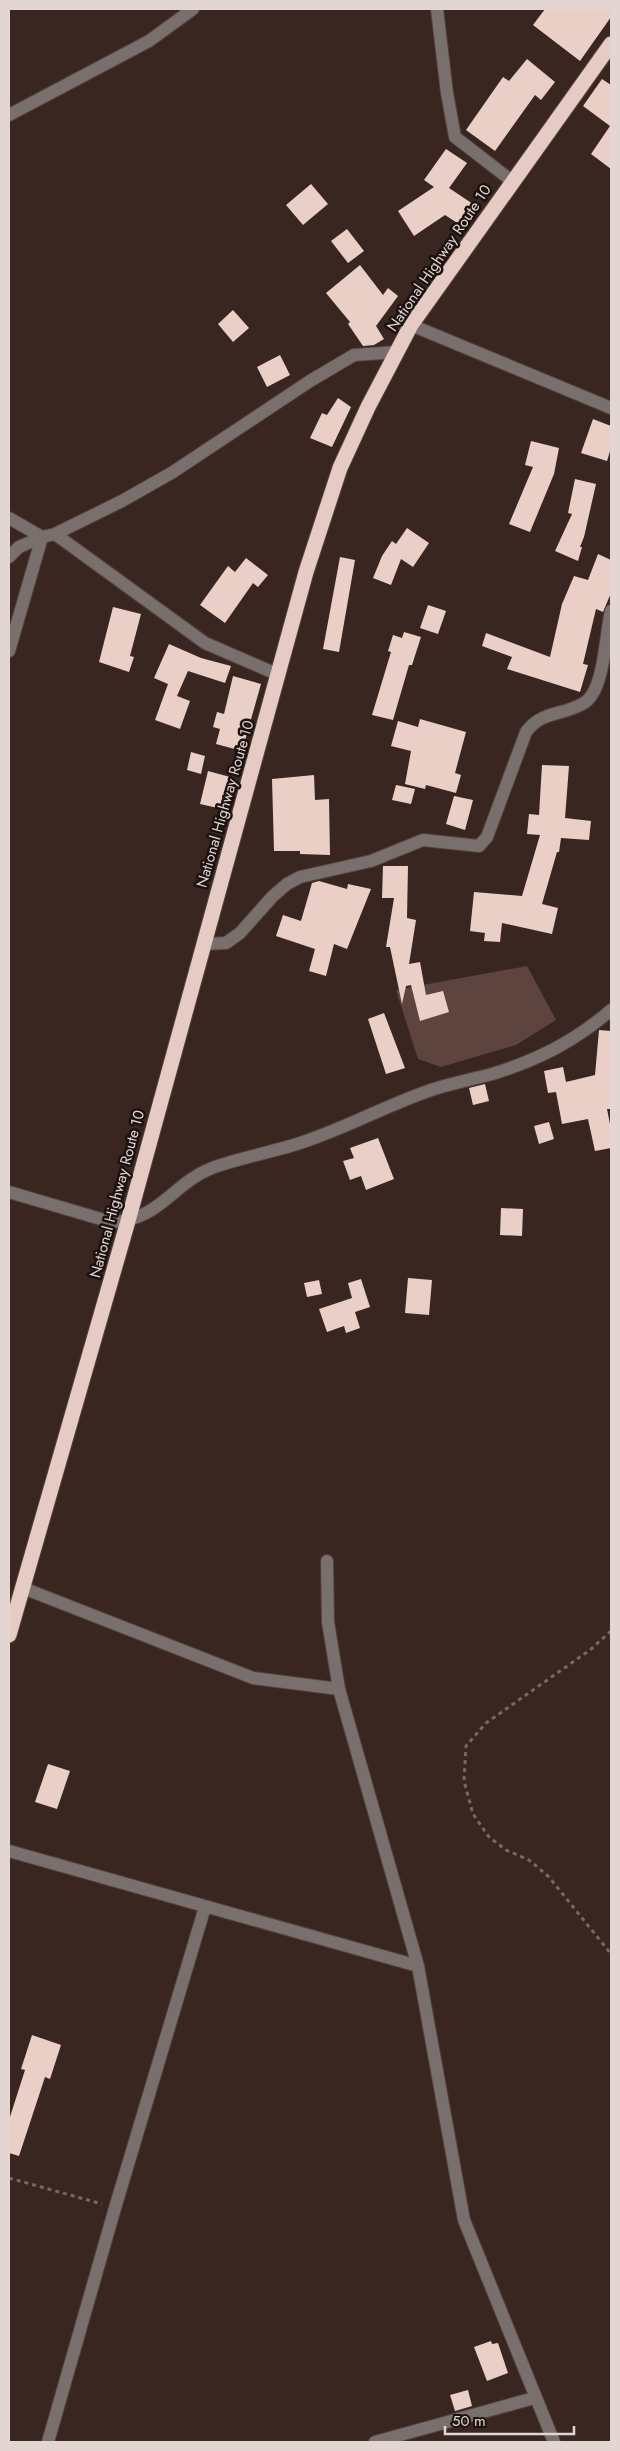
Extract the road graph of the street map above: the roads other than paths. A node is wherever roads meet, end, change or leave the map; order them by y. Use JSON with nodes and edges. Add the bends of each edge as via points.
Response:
{"nodes":[{"id":1,"x":193,"y":9,"type":"edge"},
{"id":2,"x":437,"y":9,"type":"edge"},
{"id":3,"x":611,"y":44,"type":"edge"},
{"id":4,"x":9,"y":115,"type":"edge"},
{"id":5,"x":512,"y":181,"type":"junction"},
{"id":6,"x":411,"y":325,"type":"junction"},
{"id":7,"x":396,"y":352,"type":"junction"},
{"id":8,"x":611,"y":408,"type":"edge"},
{"id":9,"x":9,"y":518,"type":"edge"},
{"id":10,"x":49,"y":535,"type":"junction"},
{"id":11,"x":9,"y":557,"type":"edge"},
{"id":12,"x":611,"y":611,"type":"edge"},
{"id":13,"x":608,"y":647,"type":"edge"},
{"id":14,"x":9,"y":651,"type":"edge"},
{"id":15,"x":279,"y":675,"type":"junction"},
{"id":16,"x":204,"y":944,"type":"junction"},
{"id":17,"x":611,"y":1010,"type":"edge"},
{"id":18,"x":9,"y":1192,"type":"edge"},
{"id":19,"x":128,"y":1222,"type":"junction"},
{"id":20,"x":327,"y":1561,"type":"dead end"},
{"id":21,"x":23,"y":1588,"type":"junction"},
{"id":22,"x":9,"y":1635,"type":"edge"},
{"id":23,"x":339,"y":1689,"type":"junction"},
{"id":24,"x":9,"y":1850,"type":"edge"},
{"id":25,"x":205,"y":1907,"type":"junction"},
{"id":26,"x":418,"y":1966,"type":"junction"},
{"id":27,"x":534,"y":2398,"type":"junction"},
{"id":28,"x":48,"y":2442,"type":"edge"},
{"id":29,"x":375,"y":2442,"type":"edge"},
{"id":30,"x":554,"y":2442,"type":"edge"}],
"edges":[{"from":1,"to":4,"type":"street","via":[[149,41]]},
{"from":2,"to":5,"type":"street","via":[[455,137]]},
{"from":3,"to":5,"type":"highway","name":"National Highway Route 10"},
{"from":5,"to":6,"type":"highway","name":"National Highway Route 10"},
{"from":6,"to":7,"type":"highway","name":"National Highway Route 10"},
{"from":6,"to":8,"type":"street"},
{"from":7,"to":10,"type":"street","via":[[354,355],[173,472],[122,501]]},
{"from":7,"to":15,"type":"highway","name":"National Highway Route 10","via":[[340,468],[306,572]]},
{"from":9,"to":10,"type":"street"},
{"from":10,"to":11,"type":"street","via":[[19,547]]},
{"from":10,"to":14,"type":"street"},
{"from":10,"to":15,"type":"street","via":[[204,643]]},
{"from":12,"to":13,"type":"street"},
{"from":13,"to":16,"type":"street","via":[[597,686],[585,703],[534,721],[526,732],[487,837],[479,846],[423,840],[371,861],[300,878],[273,896],[240,933],[226,943]]},
{"from":15,"to":16,"type":"highway","name":"National Highway Route 10"},
{"from":16,"to":19,"type":"highway","name":"National Highway Route 10"},
{"from":17,"to":19,"type":"street","via":[[558,1049],[493,1073],[434,1089],[303,1142],[212,1168],[187,1181],[148,1214]]},
{"from":18,"to":19,"type":"street","via":[[112,1222]]},
{"from":19,"to":21,"type":"highway","name":"National Highway Route 10"},
{"from":20,"to":23,"type":"street","via":[[328,1622]]},
{"from":21,"to":22,"type":"highway","name":"National Highway Route 10"},
{"from":21,"to":23,"type":"street","via":[[253,1678]]},
{"from":23,"to":26,"type":"street"},
{"from":24,"to":25,"type":"street"},
{"from":25,"to":26,"type":"street"},
{"from":25,"to":28,"type":"street"},
{"from":26,"to":27,"type":"street","via":[[464,2220]]},
{"from":27,"to":29,"type":"street"},
{"from":27,"to":30,"type":"street"}]}
